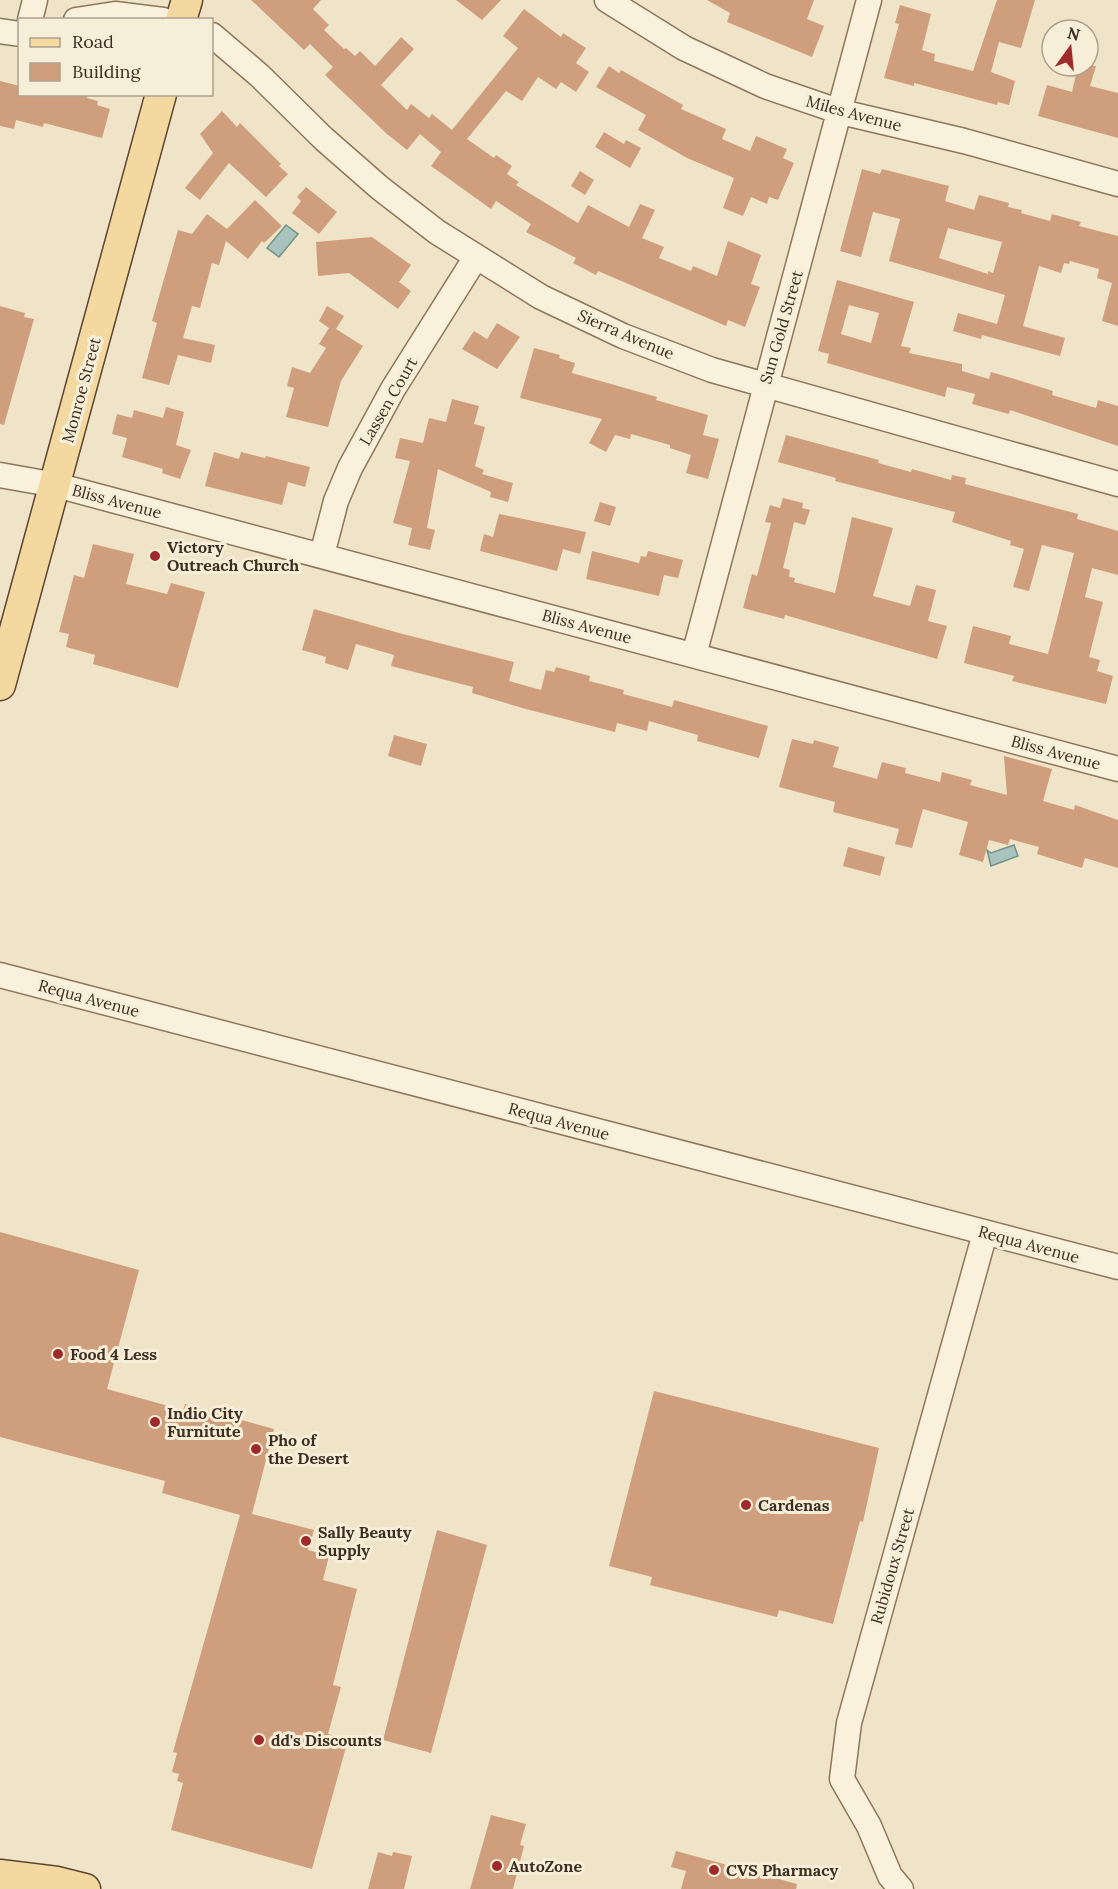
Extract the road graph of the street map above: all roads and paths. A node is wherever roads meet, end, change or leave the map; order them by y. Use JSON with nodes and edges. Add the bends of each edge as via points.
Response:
{"nodes":[{"id":1,"x":35,"y":0,"type":"edge"},
{"id":2,"x":186,"y":0,"type":"edge"},
{"id":3,"x":607,"y":0,"type":"edge"},
{"id":4,"x":869,"y":0,"type":"edge"},
{"id":5,"x":30,"y":18,"type":"edge"},
{"id":6,"x":89,"y":18,"type":"edge"},
{"id":7,"x":147,"y":18,"type":"edge"},
{"id":8,"x":182,"y":18,"type":"edge"},
{"id":9,"x":0,"y":31,"type":"edge"},
{"id":10,"x":18,"y":34,"type":"edge"},
{"id":11,"x":213,"y":36,"type":"edge"},
{"id":12,"x":160,"y":96,"type":"edge"},
{"id":13,"x":841,"y":112,"type":"junction"},
{"id":14,"x":1118,"y":184,"type":"edge"},
{"id":15,"x":476,"y":257,"type":"junction"},
{"id":16,"x":764,"y":385,"type":"junction"},
{"id":17,"x":0,"y":475,"type":"edge"},
{"id":18,"x":1118,"y":484,"type":"edge"},
{"id":19,"x":56,"y":485,"type":"junction"},
{"id":20,"x":322,"y":555,"type":"junction"},
{"id":21,"x":694,"y":655,"type":"junction"},
{"id":22,"x":0,"y":685,"type":"edge"},
{"id":23,"x":1118,"y":769,"type":"edge"},
{"id":24,"x":0,"y":975,"type":"edge"},
{"id":25,"x":985,"y":1233,"type":"junction"},
{"id":26,"x":1118,"y":1267,"type":"edge"},
{"id":27,"x":0,"y":1875,"type":"edge"},
{"id":28,"x":85,"y":1889,"type":"edge"},
{"id":29,"x":901,"y":1889,"type":"edge"}],
"edges":[{"from":1,"to":5,"type":"street"},
{"from":2,"to":8,"type":"main road"},
{"from":3,"to":13,"type":"street","name":"Miles Avenue","via":[[652,30],[721,67]]},
{"from":4,"to":13,"type":"street","name":"Sun Gold Street"},
{"from":6,"to":7,"type":"street","via":[[114,14]]},
{"from":9,"to":10,"type":"street"},
{"from":11,"to":15,"type":"street","name":"Sierra Avenue","via":[[380,188]]},
{"from":12,"to":19,"type":"main road","name":"Monroe Street"},
{"from":13,"to":14,"type":"street","name":"Miles Avenue"},
{"from":13,"to":16,"type":"street","name":"Sun Gold Street"},
{"from":15,"to":16,"type":"street","name":"Sierra Avenue","via":[[541,297],[623,336]]},
{"from":15,"to":20,"type":"street","name":"Lassen Court","via":[[393,389],[351,468],[336,501]]},
{"from":16,"to":18,"type":"street","name":"Sierra Avenue"},
{"from":16,"to":21,"type":"street","name":"Sun Gold Street"},
{"from":17,"to":19,"type":"street","name":"Bliss Avenue"},
{"from":19,"to":20,"type":"street","name":"Bliss Avenue"},
{"from":19,"to":22,"type":"main road","name":"Monroe Street"},
{"from":20,"to":21,"type":"street","name":"Bliss Avenue"},
{"from":21,"to":23,"type":"street","name":"Bliss Avenue"},
{"from":24,"to":25,"type":"street","name":"Requa Avenue"},
{"from":25,"to":26,"type":"street","name":"Requa Avenue"},
{"from":25,"to":29,"type":"street","name":"Rubidoux Street","via":[[849,1723],[842,1779],[869,1826],[890,1876]]},
{"from":27,"to":28,"type":"main road"}]}
